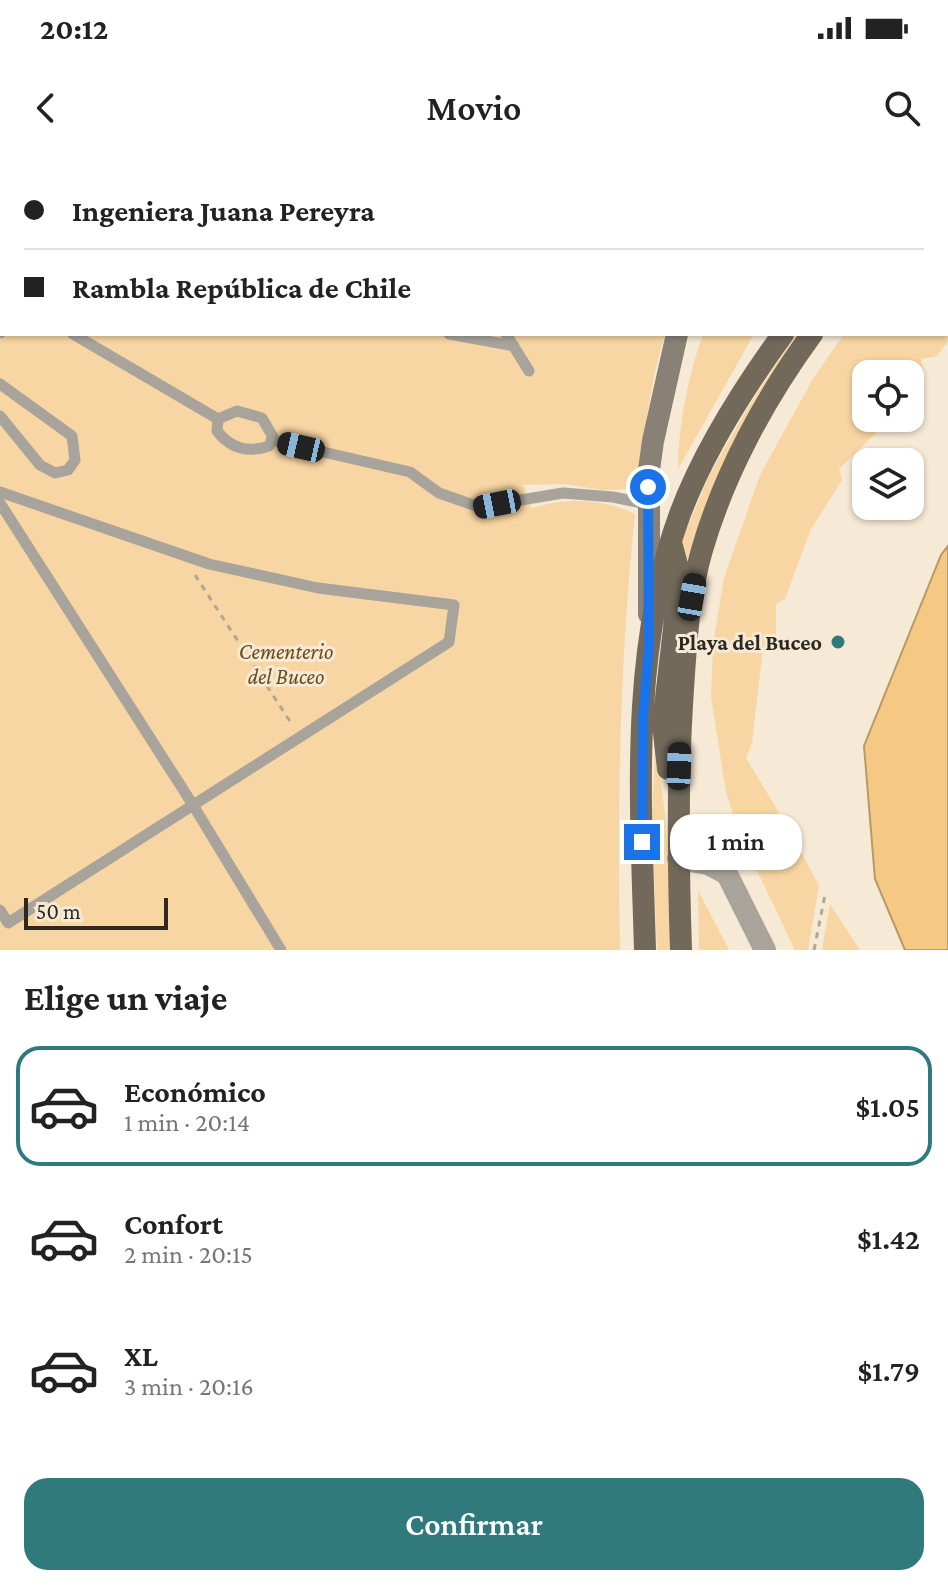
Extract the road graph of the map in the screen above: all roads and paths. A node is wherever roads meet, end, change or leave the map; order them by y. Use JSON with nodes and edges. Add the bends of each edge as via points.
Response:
{"nodes":[{"id":1,"x":76,"y":336,"type":"edge"},
{"id":2,"x":460,"y":336,"type":"edge"},
{"id":3,"x":507,"y":336,"type":"edge"},
{"id":4,"x":677,"y":336,"type":"edge"},
{"id":5,"x":687,"y":336,"type":"edge"},
{"id":6,"x":782,"y":336,"type":"edge"},
{"id":7,"x":811,"y":336,"type":"edge"},
{"id":8,"x":514,"y":346,"type":"junction"},
{"id":9,"x":529,"y":371,"type":"dead end"},
{"id":10,"x":0,"y":384,"type":"edge"},
{"id":11,"x":0,"y":416,"type":"edge"},
{"id":12,"x":218,"y":419,"type":"junction"},
{"id":13,"x":271,"y":440,"type":"junction"},
{"id":14,"x":0,"y":492,"type":"edge"},
{"id":15,"x":0,"y":503,"type":"edge"},
{"id":16,"x":647,"y":504,"type":"junction"},
{"id":17,"x":671,"y":545,"type":"junction"},
{"id":18,"x":183,"y":555,"type":"junction"},
{"id":19,"x":649,"y":647,"type":"junction"},
{"id":20,"x":300,"y":737,"type":"junction"},
{"id":21,"x":678,"y":795,"type":"junction"},
{"id":22,"x":193,"y":805,"type":"junction"},
{"id":23,"x":678,"y":859,"type":"junction"},
{"id":24,"x":825,"y":895,"type":"dead end"},
{"id":25,"x":0,"y":910,"type":"edge"},
{"id":26,"x":281,"y":950,"type":"edge"},
{"id":27,"x":645,"y":950,"type":"edge"},
{"id":28,"x":681,"y":950,"type":"edge"},
{"id":29,"x":765,"y":950,"type":"edge"},
{"id":30,"x":814,"y":950,"type":"edge"}],
"edges":[{"from":1,"to":12,"type":"lane"},
{"from":2,"to":8,"type":"lane"},
{"from":3,"to":8,"type":"lane"},
{"from":4,"to":16,"type":"main road","via":[[653,441]]},
{"from":5,"to":17,"type":"main road","via":[[659,471],[659,514]]},
{"from":6,"to":17,"type":"main road","via":[[720,432],[690,490]]},
{"from":7,"to":21,"type":"main road","via":[[737,463],[701,553],[687,641]]},
{"from":8,"to":9,"type":"lane"},
{"from":10,"to":11,"type":"lane","via":[[72,436],[75,460],[68,470],[55,473],[40,465]]},
{"from":12,"to":13,"type":"lane","via":[[237,411],[262,418]]},
{"from":12,"to":13,"type":"lane","via":[[217,431],[241,449],[257,450]]},
{"from":13,"to":16,"type":"lane","via":[[410,472],[439,493],[479,507],[563,493]]},
{"from":14,"to":18,"type":"lane"},
{"from":15,"to":22,"type":"lane"},
{"from":16,"to":19,"type":"main road"},
{"from":17,"to":19,"type":"main road"},
{"from":17,"to":21,"type":"main road","via":[[680,576],[663,724],[667,766]]},
{"from":18,"to":20,"type":"path"},
{"from":18,"to":20,"type":"lane","via":[[318,588],[454,605],[449,642]]},
{"from":19,"to":27,"type":"main road","via":[[641,788]]},
{"from":20,"to":22,"type":"lane"},
{"from":21,"to":23,"type":"main road"},
{"from":22,"to":25,"type":"lane","via":[[8,923]]},
{"from":22,"to":26,"type":"lane"},
{"from":23,"to":28,"type":"main road"},
{"from":23,"to":29,"type":"street","via":[[708,864],[727,874]]},
{"from":24,"to":30,"type":"path"}]}
